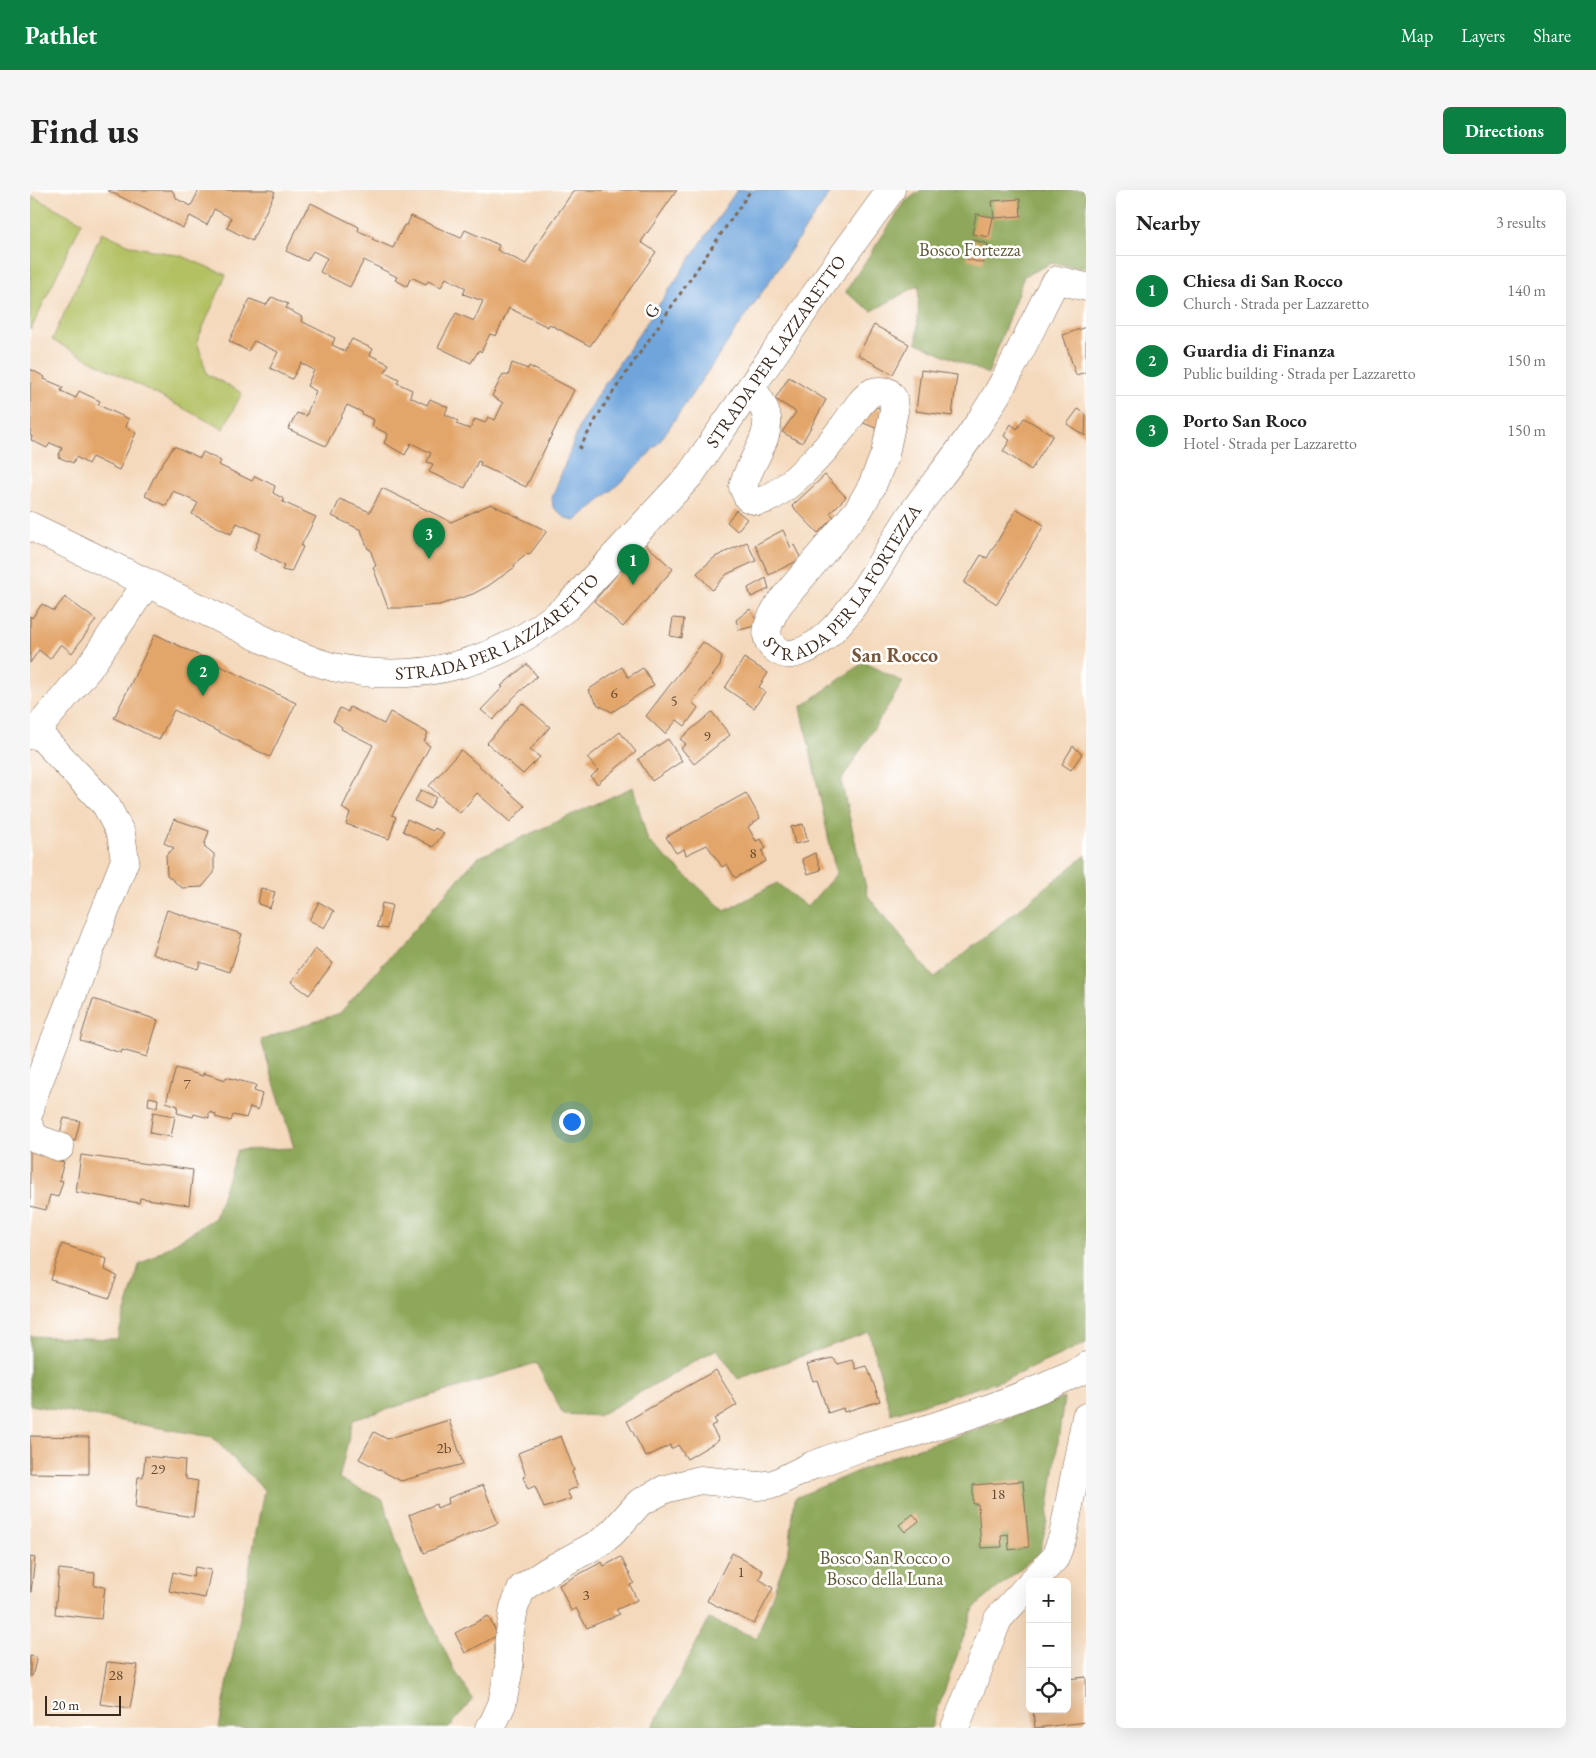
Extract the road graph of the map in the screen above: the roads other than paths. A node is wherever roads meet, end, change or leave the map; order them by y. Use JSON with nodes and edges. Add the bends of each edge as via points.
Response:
{"nodes":[{"id":1,"x":891,"y":190,"type":"edge"},
{"id":2,"x":1086,"y":287,"type":"edge"},
{"id":3,"x":751,"y":387,"type":"junction"},
{"id":4,"x":30,"y":526,"type":"edge"},
{"id":5,"x":147,"y":583,"type":"junction"},
{"id":6,"x":33,"y":733,"type":"edge"},
{"id":7,"x":30,"y":1110,"type":"edge"},
{"id":8,"x":30,"y":1127,"type":"edge"},
{"id":9,"x":60,"y":1147,"type":"dead end"},
{"id":10,"x":1082,"y":1369,"type":"edge"},
{"id":11,"x":1086,"y":1398,"type":"edge"},
{"id":12,"x":1086,"y":1417,"type":"edge"},
{"id":13,"x":1036,"y":1578,"type":"edge"},
{"id":14,"x":1026,"y":1588,"type":"edge"},
{"id":15,"x":489,"y":1728,"type":"edge"},
{"id":16,"x":955,"y":1728,"type":"edge"}],
"edges":[{"from":1,"to":3,"type":"street","name":"STRADA PER LAZZARETTO"},
{"from":2,"to":3,"type":"street","name":"STRADA PER LA FORTEZZA","via":[[1058,280],[1052,287],[973,432],[911,515],[836,627],[803,652],[780,653],[771,645],[767,628],[769,619],[859,509],[872,486],[885,454],[894,411],[893,398],[880,390],[872,393],[789,486],[759,501],[748,498],[743,487],[766,437],[767,416]]},
{"from":3,"to":5,"type":"street","name":"STRADA PER LAZZARETTO","via":[[690,475],[568,606],[528,636],[466,663],[405,673],[360,672],[332,666],[275,645]]},
{"from":4,"to":5,"type":"street","name":"STRADA PER LAZZARETTO"},
{"from":5,"to":6,"type":"street","via":[[88,668]]},
{"from":6,"to":7,"type":"street","via":[[106,805],[121,834],[124,860]]},
{"from":8,"to":9,"type":"street","via":[[35,1138]]},
{"from":10,"to":11,"type":"street"},
{"from":10,"to":15,"type":"street","via":[[1057,1383],[979,1412],[859,1448],[774,1484],[758,1486],[700,1480],[664,1490],[639,1503],[601,1542],[522,1588],[514,1608],[509,1638],[510,1668],[502,1704]]},
{"from":12,"to":13,"type":"street","via":[[1064,1536],[1055,1558]]},
{"from":14,"to":16,"type":"street","via":[[998,1618]]}]}
